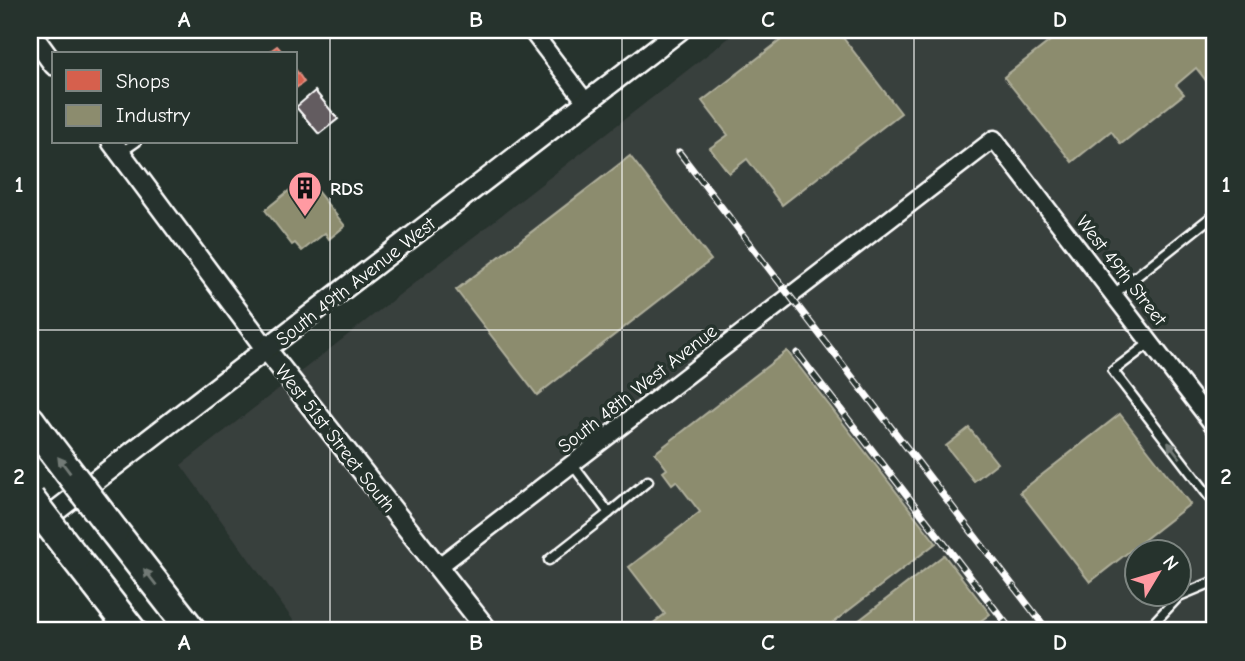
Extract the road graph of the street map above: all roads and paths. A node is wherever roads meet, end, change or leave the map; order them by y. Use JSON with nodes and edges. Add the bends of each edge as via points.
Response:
{"nodes":[{"id":1,"x":531,"y":30,"type":"edge"},
{"id":2,"x":680,"y":30,"type":"edge"},
{"id":3,"x":30,"y":32,"type":"edge"},
{"id":4,"x":52,"y":62,"type":"edge"},
{"id":5,"x":586,"y":102,"type":"junction"},
{"id":6,"x":994,"y":139,"type":"joint"},
{"id":7,"x":123,"y":145,"type":"edge"},
{"id":8,"x":1215,"y":214,"type":"edge"},
{"id":9,"x":1114,"y":294,"type":"junction"},
{"id":10,"x":1150,"y":342,"type":"junction"},
{"id":11,"x":267,"y":349,"type":"junction"},
{"id":12,"x":1215,"y":427,"type":"edge"},
{"id":13,"x":36,"y":429,"type":"edge"},
{"id":14,"x":572,"y":464,"type":"junction"},
{"id":15,"x":648,"y":481,"type":"dead end"},
{"id":16,"x":30,"y":499,"type":"edge"},
{"id":17,"x":1215,"y":504,"type":"edge"},
{"id":18,"x":609,"y":513,"type":"junction"},
{"id":19,"x":30,"y":531,"type":"edge"},
{"id":20,"x":549,"y":561,"type":"dead end"},
{"id":21,"x":438,"y":567,"type":"junction"},
{"id":22,"x":1215,"y":582,"type":"edge"},
{"id":23,"x":132,"y":631,"type":"edge"},
{"id":24,"x":192,"y":631,"type":"edge"},
{"id":25,"x":488,"y":631,"type":"edge"},
{"id":26,"x":1150,"y":631,"type":"edge"}],
"edges":[{"from":1,"to":5,"type":"street"},
{"from":2,"to":5,"type":"street","name":"South 49th Avenue West"},
{"from":3,"to":4,"type":"street"},
{"from":5,"to":11,"type":"street","name":"South 49th Avenue West"},
{"from":6,"to":9,"type":"street","name":"West 49th Street"},
{"from":6,"to":14,"type":"street","name":"South 48th West Avenue"},
{"from":7,"to":11,"type":"street","name":"West 51st Street South"},
{"from":8,"to":9,"type":"lane"},
{"from":9,"to":10,"type":"street","name":"West 49th Street"},
{"from":10,"to":12,"type":"street","name":"West 49th Street"},
{"from":17,"to":10,"type":"lane","one_way":true,"via":[[1113,371]]},
{"from":11,"to":19,"type":"street","name":"South 49th Avenue West"},
{"from":11,"to":21,"type":"street","name":"West 51st Street South"},
{"from":24,"to":13,"type":"highway","one_way":true,"bridge":true},
{"from":14,"to":18,"type":"lane"},
{"from":14,"to":21,"type":"street","name":"South 48th West Avenue"},
{"from":15,"to":18,"type":"lane"},
{"from":16,"to":23,"type":"highway","bridge":true},
{"from":18,"to":20,"type":"lane"},
{"from":21,"to":25,"type":"street","name":"West 51st Street South"},
{"from":22,"to":26,"type":"lane","via":[[1179,596]]}]}
